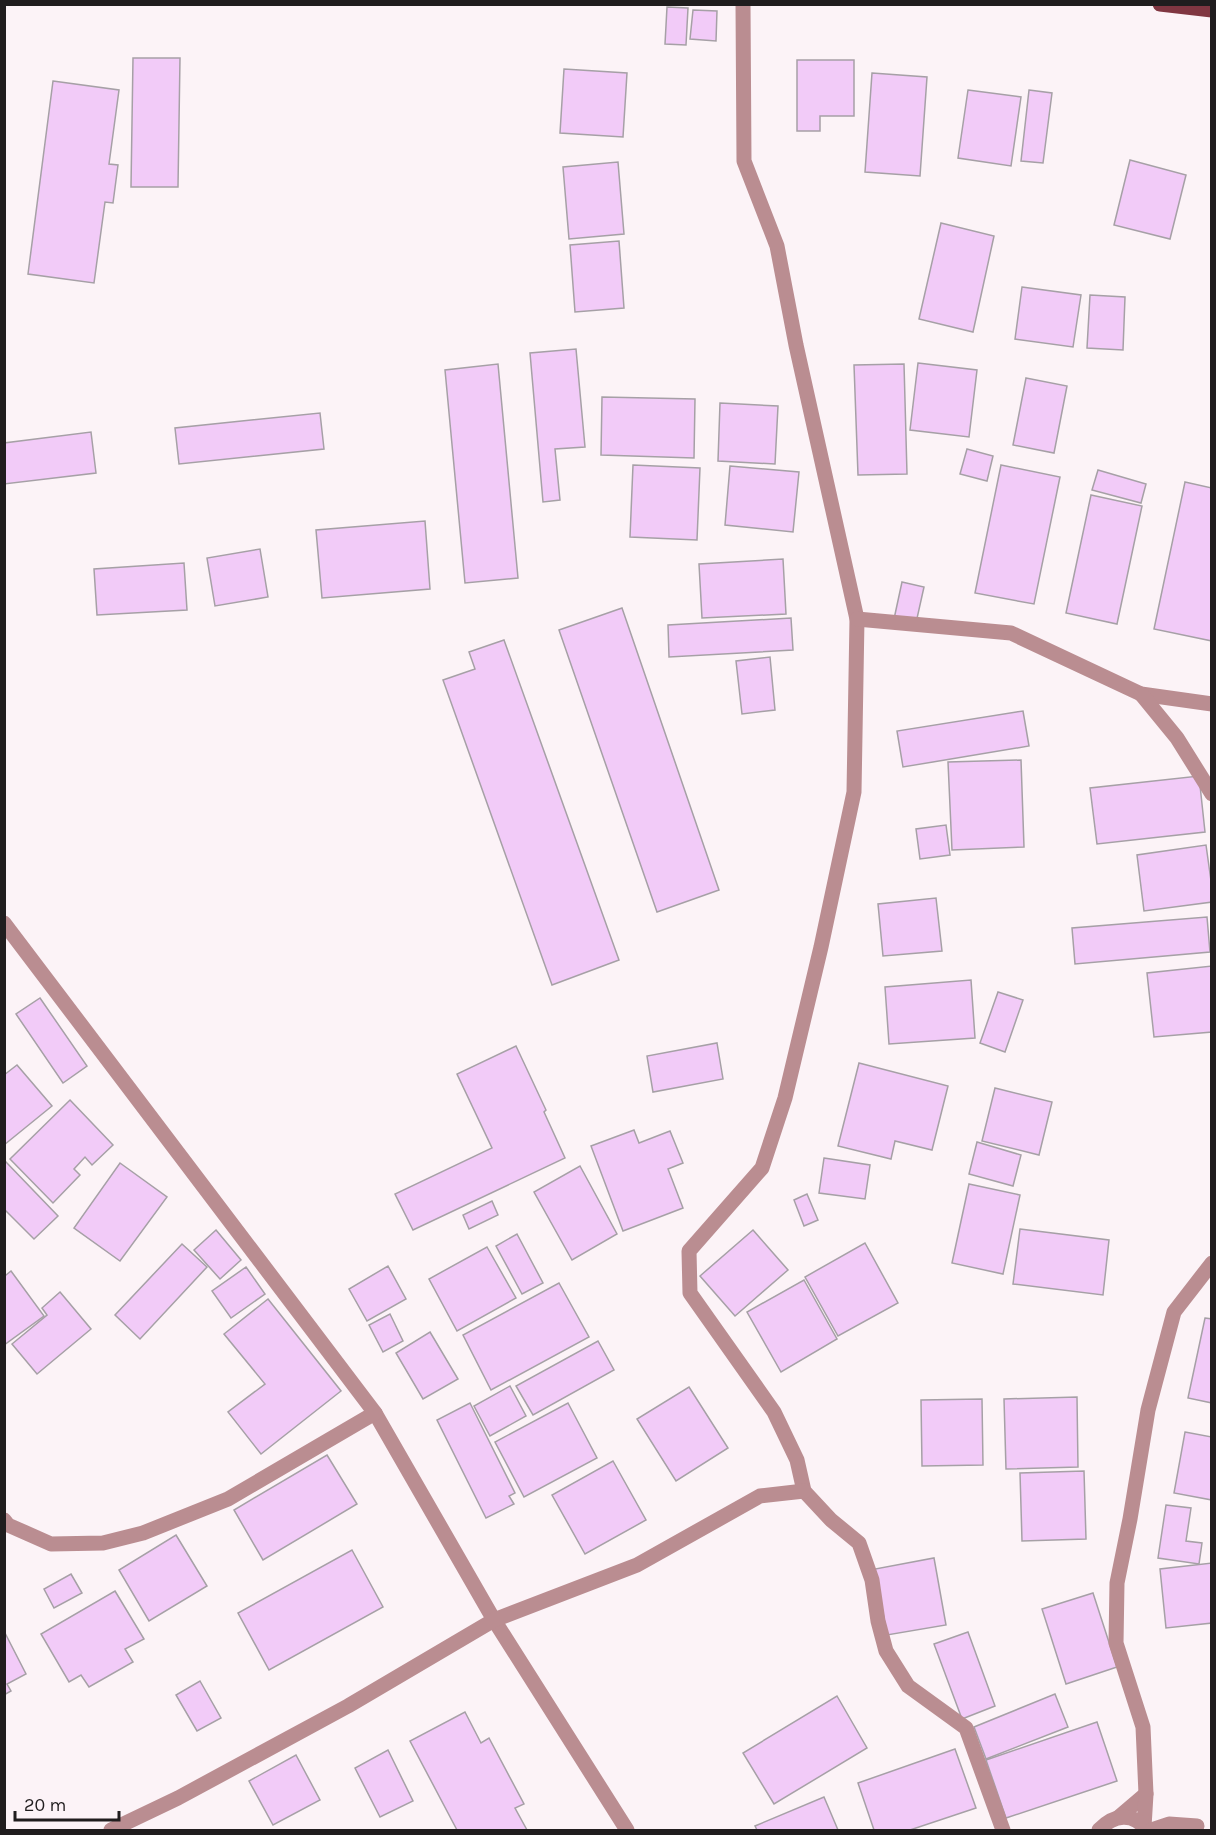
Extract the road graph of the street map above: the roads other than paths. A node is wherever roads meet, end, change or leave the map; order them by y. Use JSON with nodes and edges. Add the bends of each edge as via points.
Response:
{"nodes":[{"id":1,"x":743,"y":4,"type":"edge"},
{"id":2,"x":1160,"y":4,"type":"edge"},
{"id":3,"x":1212,"y":10,"type":"edge"},
{"id":4,"x":857,"y":619,"type":"junction"},
{"id":5,"x":1141,"y":694,"type":"junction"},
{"id":6,"x":1212,"y":704,"type":"edge"},
{"id":7,"x":1212,"y":794,"type":"edge"},
{"id":8,"x":4,"y":923,"type":"edge"},
{"id":9,"x":1212,"y":1263,"type":"edge"},
{"id":10,"x":375,"y":1413,"type":"junction"},
{"id":11,"x":804,"y":1491,"type":"junction"},
{"id":12,"x":4,"y":1520,"type":"edge"},
{"id":13,"x":494,"y":1620,"type":"junction"},
{"id":14,"x":1146,"y":1794,"type":"junction"},
{"id":15,"x":1119,"y":1817,"type":"junction"},
{"id":16,"x":1199,"y":1826,"type":"edge"},
{"id":17,"x":1147,"y":1829,"type":"edge"},
{"id":18,"x":111,"y":1830,"type":"edge"},
{"id":19,"x":627,"y":1830,"type":"edge"},
{"id":20,"x":1003,"y":1830,"type":"edge"},
{"id":21,"x":1099,"y":1830,"type":"edge"}],
"edges":[{"from":1,"to":4,"type":"street","via":[[744,162],[777,246]]},
{"from":2,"to":3,"type":"main road"},
{"from":4,"to":5,"type":"street","via":[[1011,633]]},
{"from":4,"to":11,"type":"street","via":[[854,792],[785,1098],[762,1168],[689,1251],[690,1293],[774,1412],[797,1460]]},
{"from":5,"to":6,"type":"street"},
{"from":5,"to":7,"type":"street","via":[[1177,738]]},
{"from":8,"to":10,"type":"street"},
{"from":9,"to":14,"type":"street","via":[[1174,1311],[1148,1410],[1117,1583],[1116,1643],[1143,1727]]},
{"from":10,"to":12,"type":"street","via":[[228,1499],[142,1533],[103,1543],[51,1544]]},
{"from":10,"to":13,"type":"street"},
{"from":11,"to":13,"type":"street","via":[[760,1496],[637,1564]]},
{"from":11,"to":20,"type":"street","via":[[859,1543],[872,1580],[886,1651],[908,1686],[966,1728]]},
{"from":13,"to":18,"type":"street","via":[[348,1706]]},
{"from":13,"to":19,"type":"street"},
{"from":14,"to":15,"type":"street"},
{"from":14,"to":17,"type":"street"},
{"from":15,"to":17,"type":"street","via":[[1133,1819]]},
{"from":15,"to":21,"type":"street"},
{"from":16,"to":17,"type":"street","via":[[1169,1824]]}]}
